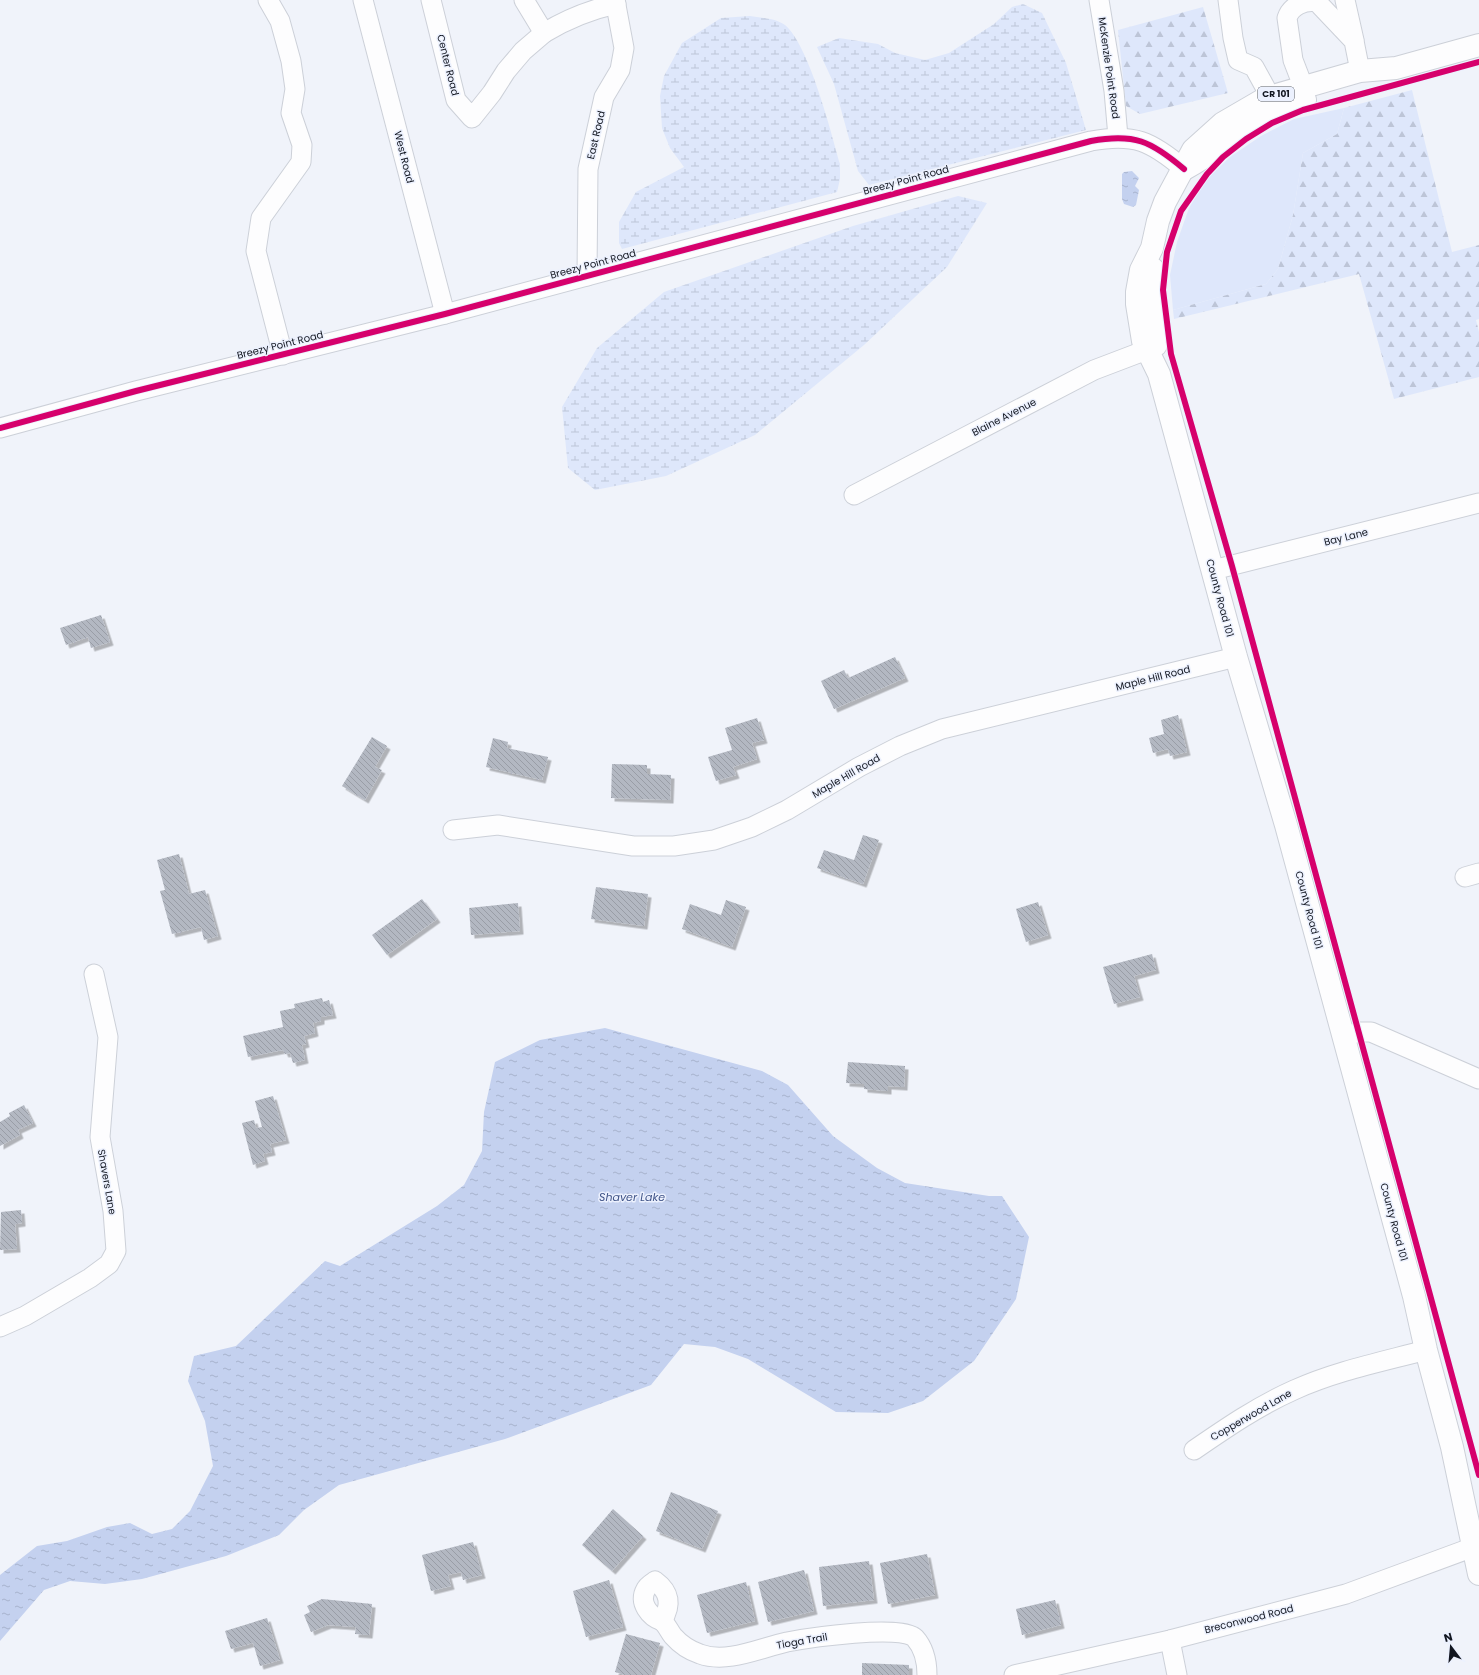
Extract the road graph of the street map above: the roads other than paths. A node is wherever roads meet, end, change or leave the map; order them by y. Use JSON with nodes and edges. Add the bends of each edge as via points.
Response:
{"nodes":[{"id":1,"x":268,"y":0,"type":"edge"},
{"id":2,"x":363,"y":0,"type":"edge"},
{"id":3,"x":431,"y":0,"type":"edge"},
{"id":4,"x":524,"y":0,"type":"edge"},
{"id":5,"x":1099,"y":0,"type":"edge"},
{"id":6,"x":1228,"y":0,"type":"edge"},
{"id":7,"x":1345,"y":0,"type":"edge"},
{"id":8,"x":615,"y":2,"type":"edge"},
{"id":9,"x":544,"y":33,"type":"junction"},
{"id":10,"x":1354,"y":41,"type":"junction"},
{"id":11,"x":1479,"y":45,"type":"edge"},
{"id":12,"x":1396,"y":68,"type":"junction"},
{"id":13,"x":1360,"y":71,"type":"junction"},
{"id":14,"x":1303,"y":86,"type":"junction"},
{"id":15,"x":1268,"y":106,"type":"junction"},
{"id":16,"x":1118,"y":137,"type":"junction"},
{"id":17,"x":1184,"y":169,"type":"junction"},
{"id":18,"x":587,"y":276,"type":"junction"},
{"id":19,"x":445,"y":314,"type":"junction"},
{"id":20,"x":1153,"y":348,"type":"junction"},
{"id":21,"x":283,"y":355,"type":"junction"},
{"id":22,"x":0,"y":428,"type":"edge"},
{"id":23,"x":854,"y":495,"type":"dead end"},
{"id":24,"x":1479,"y":503,"type":"edge"},
{"id":25,"x":1213,"y":570,"type":"junction"},
{"id":26,"x":1236,"y":657,"type":"junction"},
{"id":27,"x":453,"y":830,"type":"dead end"},
{"id":28,"x":94,"y":974,"type":"dead end"},
{"id":29,"x":1343,"y":1036,"type":"junction"},
{"id":30,"x":1479,"y":1079,"type":"edge"},
{"id":31,"x":0,"y":1327,"type":"edge"},
{"id":32,"x":1426,"y":1350,"type":"junction"},
{"id":33,"x":1452,"y":1447,"type":"junction"},
{"id":34,"x":1194,"y":1450,"type":"dead end"},
{"id":35,"x":1479,"y":1523,"type":"edge"},
{"id":36,"x":1476,"y":1546,"type":"edge"},
{"id":37,"x":1479,"y":1574,"type":"edge"},
{"id":38,"x":662,"y":1621,"type":"dead end"},
{"id":39,"x":1170,"y":1640,"type":"junction"},
{"id":40,"x":927,"y":1668,"type":"edge"},
{"id":41,"x":940,"y":1675,"type":"edge"},
{"id":42,"x":1014,"y":1675,"type":"edge"},
{"id":43,"x":1177,"y":1675,"type":"edge"}],
"edges":[{"from":1,"to":21,"type":"street","via":[[280,21],[291,60],[295,89],[291,113],[302,145],[301,162],[261,218],[256,251]]},
{"from":2,"to":19,"type":"street","name":"West Road"},
{"from":3,"to":9,"type":"street","name":"Center Road","via":[[456,100],[472,118],[506,71],[523,51]]},
{"from":4,"to":9,"type":"street"},
{"from":5,"to":16,"type":"street","name":"McKenzie Point Road","via":[[1114,91]]},
{"from":6,"to":15,"type":"street","via":[[1238,60],[1254,67],[1265,88]]},
{"from":7,"to":10,"type":"street"},
{"from":8,"to":9,"type":"street","via":[[567,19]]},
{"from":8,"to":18,"type":"street","name":"East Road","via":[[624,48],[620,70],[604,97],[588,169]]},
{"from":10,"to":13,"type":"street"},
{"from":10,"to":14,"type":"street","via":[[1317,2],[1310,0],[1294,7],[1286,18],[1293,60]]},
{"from":11,"to":12,"type":"main road","name":"County Road 101","number":"CR 101"},
{"from":12,"to":13,"type":"main road","name":"County Road 101","number":"CR 101"},
{"from":12,"to":15,"type":"main road","name":"County Road 101","number":"CR 101","via":[[1372,82],[1301,101]]},
{"from":13,"to":14,"type":"main road","name":"County Road 101","number":"CR 101"},
{"from":14,"to":15,"type":"main road","name":"County Road 101","number":"CR 101"},
{"from":15,"to":17,"type":"main road","name":"County Road 101","number":"CR 101","via":[[1241,111],[1210,134],[1193,150]]},
{"from":16,"to":17,"type":"street","name":"Breezy Point Road","via":[[1143,142],[1163,151]]},
{"from":16,"to":18,"type":"street","name":"Breezy Point Road","via":[[1091,141]]},
{"from":17,"to":20,"type":"main road","name":"County Road 101","number":"CR 101","via":[[1165,202],[1152,248]]},
{"from":18,"to":19,"type":"street","name":"Breezy Point Road"},
{"from":19,"to":21,"type":"street","name":"Breezy Point Road"},
{"from":20,"to":23,"type":"street","name":"Blaine Avenue","via":[[1094,370]]},
{"from":20,"to":25,"type":"main road","name":"County Road 101","number":"CR 101"},
{"from":21,"to":22,"type":"street","name":"Breezy Point Road"},
{"from":24,"to":25,"type":"street","name":"Bay Lane"},
{"from":25,"to":26,"type":"main road","name":"County Road 101","number":"CR 101"},
{"from":26,"to":27,"type":"street","name":"Maple Hill Road","via":[[942,729],[900,746],[859,767],[787,810],[752,827],[714,840],[674,846],[633,846],[498,825]]},
{"from":26,"to":29,"type":"main road","name":"County Road 101","number":"CR 101","via":[[1286,825]]},
{"from":28,"to":31,"type":"street","name":"Shavers Lane","via":[[108,1037],[100,1137],[113,1211],[116,1251],[109,1264],[90,1278],[25,1316]]},
{"from":29,"to":30,"type":"street","via":[[1371,1032]]},
{"from":29,"to":32,"type":"main road","name":"County Road 101","number":"CR 101","via":[[1414,1296]]},
{"from":32,"to":33,"type":"main road","name":"County Road 101","number":"CR 101"},
{"from":32,"to":34,"type":"street","name":"Copperwood Lane","via":[[1350,1369],[1296,1389],[1273,1400]]},
{"from":33,"to":35,"type":"main road","name":"County Road 101","number":"CR 101"},
{"from":33,"to":36,"type":"main road","name":"County Road 101","number":"CR 101"},
{"from":36,"to":37,"type":"main road","name":"County Road 101","number":"CR 101"},
{"from":36,"to":39,"type":"street","name":"Breconwood Road","via":[[1346,1594]]},
{"from":38,"to":40,"type":"street","name":"Tioga Trail","via":[[672,1636],[686,1647],[701,1655],[719,1657],[787,1642],[838,1635],[903,1632],[915,1638]]},
{"from":39,"to":42,"type":"street","name":"Breconwood Road"},
{"from":39,"to":43,"type":"street"},
{"from":40,"to":41,"type":"street","name":"Tioga Trail"}]}
